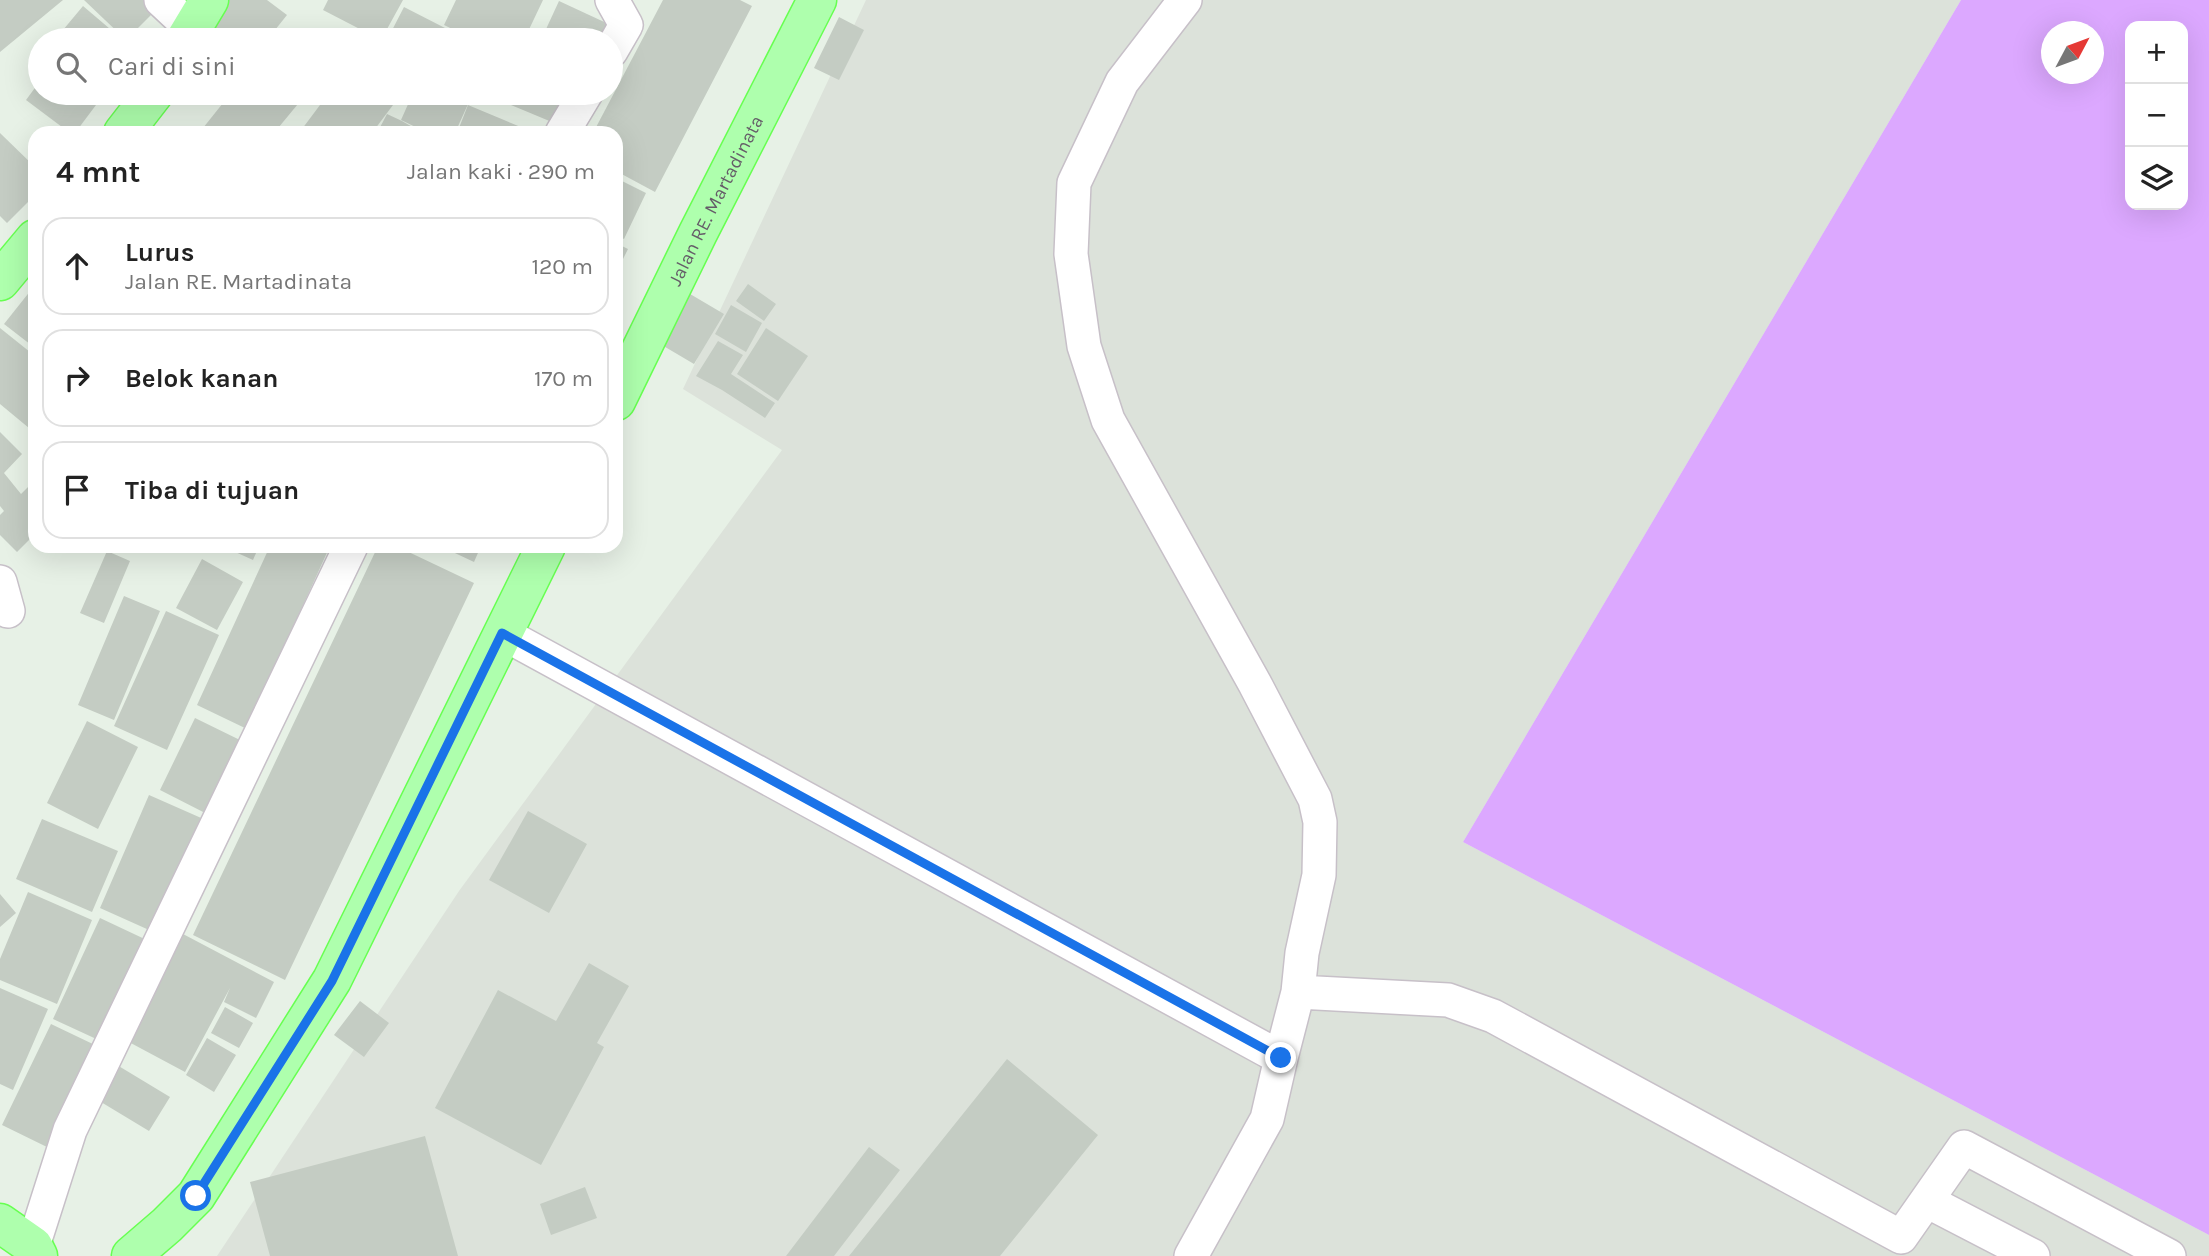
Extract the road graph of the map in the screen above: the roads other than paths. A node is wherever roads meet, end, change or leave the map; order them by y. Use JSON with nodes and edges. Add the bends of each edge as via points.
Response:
{"nodes":[{"id":1,"x":161,"y":0,"type":"edge"},
{"id":2,"x":612,"y":0,"type":"edge"},
{"id":3,"x":817,"y":0,"type":"edge"},
{"id":4,"x":1185,"y":0,"type":"edge"},
{"id":5,"x":195,"y":23,"type":"edge"},
{"id":6,"x":623,"y":29,"type":"edge"},
{"id":7,"x":145,"y":105,"type":"edge"},
{"id":8,"x":579,"y":105,"type":"edge"},
{"id":9,"x":128,"y":126,"type":"edge"},
{"id":10,"x":566,"y":126,"type":"edge"},
{"id":11,"x":28,"y":247,"type":"edge"},
{"id":12,"x":0,"y":281,"type":"edge"},
{"id":13,"x":623,"y":387,"type":"edge"},
{"id":14,"x":348,"y":553,"type":"edge"},
{"id":15,"x":542,"y":553,"type":"edge"},
{"id":16,"x":502,"y":633,"type":"junction"},
{"id":17,"x":1298,"y":992,"type":"junction"},
{"id":18,"x":1281,"y":1058,"type":"junction"},
{"id":19,"x":1927,"y":1201,"type":"junction"},
{"id":20,"x":0,"y":1223,"type":"edge"},
{"id":21,"x":35,"y":1251,"type":"edge"},
{"id":22,"x":131,"y":1256,"type":"edge"},
{"id":23,"x":1191,"y":1256,"type":"edge"},
{"id":24,"x":2033,"y":1256,"type":"edge"},
{"id":25,"x":2169,"y":1256,"type":"edge"}],
"edges":[{"from":1,"to":5,"type":"street"},
{"from":2,"to":6,"type":"street","via":[[626,24]]},
{"from":3,"to":13,"type":"main road","name":"Jalan RE. Martadinata"},
{"from":4,"to":17,"type":"street","via":[[1122,82],[1074,183],[1071,254],[1084,346],[1108,420],[1315,799],[1320,875]]},
{"from":7,"to":9,"type":"main road"},
{"from":8,"to":10,"type":"street"},
{"from":11,"to":12,"type":"main road"},
{"from":14,"to":21,"type":"street","via":[[70,1130]]},
{"from":15,"to":16,"type":"main road"},
{"from":16,"to":18,"type":"street"},
{"from":16,"to":22,"type":"main road","via":[[332,981],[196,1196]]},
{"from":17,"to":18,"type":"street"},
{"from":17,"to":19,"type":"street","via":[[1448,1000],[1493,1016],[1901,1237]]},
{"from":18,"to":23,"type":"street","via":[[1267,1119]]},
{"from":19,"to":24,"type":"street"},
{"from":19,"to":25,"type":"street","via":[[1964,1147]]},
{"from":20,"to":21,"type":"main road"}]}
